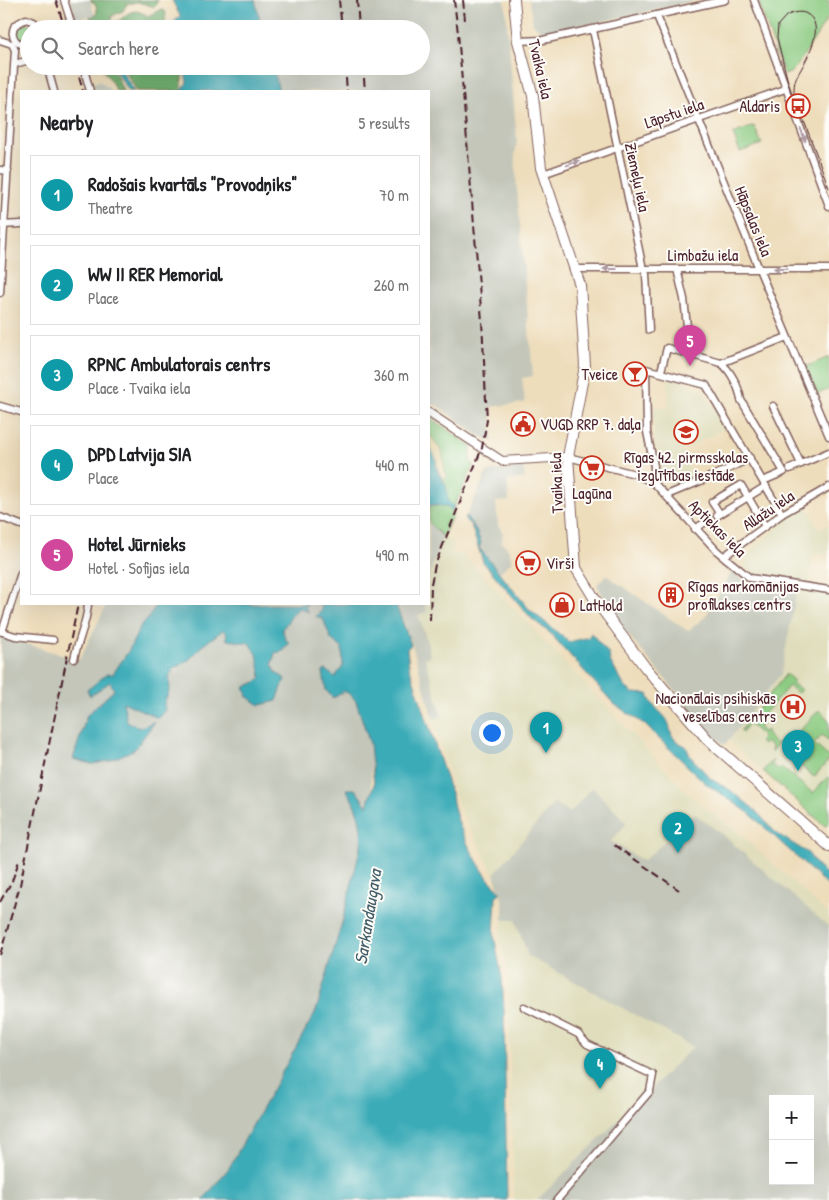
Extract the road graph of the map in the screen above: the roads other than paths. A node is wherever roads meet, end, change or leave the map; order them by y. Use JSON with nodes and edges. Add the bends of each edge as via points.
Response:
{"nodes":[{"id":1,"x":64,"y":0,"type":"edge"},
{"id":2,"x":514,"y":0,"type":"edge"},
{"id":3,"x":725,"y":0,"type":"edge"},
{"id":4,"x":754,"y":0,"type":"edge"},
{"id":5,"x":657,"y":16,"type":"junction"},
{"id":6,"x":70,"y":20,"type":"edge"},
{"id":7,"x":20,"y":22,"type":"edge"},
{"id":8,"x":592,"y":30,"type":"junction"},
{"id":9,"x":10,"y":39,"type":"junction"},
{"id":10,"x":0,"y":40,"type":"edge"},
{"id":11,"x":518,"y":41,"type":"junction"},
{"id":12,"x":18,"y":47,"type":"joint"},
{"id":13,"x":20,"y":63,"type":"edge"},
{"id":14,"x":15,"y":64,"type":"junction"},
{"id":15,"x":50,"y":75,"type":"edge"},
{"id":16,"x":86,"y":75,"type":"edge"},
{"id":17,"x":786,"y":89,"type":"junction"},
{"id":18,"x":54,"y":90,"type":"edge"},
{"id":19,"x":90,"y":90,"type":"edge"},
{"id":20,"x":698,"y":119,"type":"junction"},
{"id":21,"x":618,"y":147,"type":"junction"},
{"id":22,"x":0,"y":170,"type":"edge"},
{"id":23,"x":8,"y":171,"type":"junction"},
{"id":24,"x":543,"y":174,"type":"junction"},
{"id":25,"x":829,"y":206,"type":"edge"},
{"id":26,"x":20,"y":224,"type":"edge"},
{"id":27,"x":2,"y":225,"type":"edge"},
{"id":28,"x":677,"y":268,"type":"junction"},
{"id":29,"x":576,"y":269,"type":"junction"},
{"id":30,"x":643,"y":269,"type":"junction"},
{"id":31,"x":759,"y":269,"type":"junction"},
{"id":32,"x":829,"y":269,"type":"edge"},
{"id":33,"x":1,"y":273,"type":"edge"},
{"id":34,"x":0,"y":293,"type":"edge"},
{"id":35,"x":649,"y":330,"type":"dead end"},
{"id":36,"x":788,"y":337,"type":"junction"},
{"id":37,"x":690,"y":354,"type":"junction"},
{"id":38,"x":721,"y":363,"type":"junction"},
{"id":39,"x":660,"y":372,"type":"junction"},
{"id":40,"x":0,"y":406,"type":"edge"},
{"id":41,"x":773,"y":406,"type":"dead end"},
{"id":42,"x":20,"y":412,"type":"edge"},
{"id":43,"x":430,"y":414,"type":"edge"},
{"id":44,"x":829,"y":436,"type":"edge"},
{"id":45,"x":829,"y":452,"type":"edge"},
{"id":46,"x":568,"y":457,"type":"junction"},
{"id":47,"x":750,"y":458,"type":"junction"},
{"id":48,"x":801,"y":464,"type":"junction"},
{"id":49,"x":790,"y":469,"type":"dead end"},
{"id":50,"x":654,"y":482,"type":"junction"},
{"id":51,"x":764,"y":483,"type":"junction"},
{"id":52,"x":829,"y":487,"type":"edge"},
{"id":53,"x":667,"y":495,"type":"junction"},
{"id":54,"x":748,"y":498,"type":"junction"},
{"id":55,"x":782,"y":514,"type":"junction"},
{"id":56,"x":0,"y":517,"type":"edge"},
{"id":57,"x":707,"y":521,"type":"dead end"},
{"id":58,"x":20,"y":525,"type":"edge"},
{"id":59,"x":765,"y":526,"type":"junction"},
{"id":60,"x":695,"y":529,"type":"junction"},
{"id":61,"x":723,"y":557,"type":"junction"},
{"id":62,"x":20,"y":576,"type":"edge"},
{"id":63,"x":829,"y":590,"type":"edge"},
{"id":64,"x":88,"y":605,"type":"edge"},
{"id":65,"x":1,"y":631,"type":"edge"},
{"id":66,"x":53,"y":640,"type":"dead end"},
{"id":67,"x":74,"y":659,"type":"dead end"},
{"id":68,"x":829,"y":846,"type":"edge"},
{"id":69,"x":524,"y":1007,"type":"dead end"},
{"id":70,"x":558,"y":1200,"type":"edge"}],
"edges":[{"from":1,"to":6,"type":"street"},
{"from":2,"to":11,"type":"main road","name":"Tvaika iela"},
{"from":3,"to":5,"type":"street"},
{"from":4,"to":17,"type":"street"},
{"from":5,"to":8,"type":"street"},
{"from":5,"to":20,"type":"street","name":"Hāpsalas iela"},
{"from":7,"to":9,"type":"street","via":[[13,28]]},
{"from":8,"to":11,"type":"street","via":[[542,40]]},
{"from":8,"to":21,"type":"street","name":"Ziemeļu iela"},
{"from":9,"to":10,"type":"street"},
{"from":9,"to":12,"type":"street"},
{"from":11,"to":24,"type":"main road","name":"Tvaika iela","via":[[533,96]]},
{"from":12,"to":14,"type":"street"},
{"from":13,"to":14,"type":"street"},
{"from":14,"to":23,"type":"street"},
{"from":15,"to":18,"type":"street"},
{"from":16,"to":19,"type":"street"},
{"from":17,"to":20,"type":"street","name":"Lāpstu iela"},
{"from":17,"to":25,"type":"street","one_way":true},
{"from":20,"to":21,"type":"street","name":"Lāpstu iela"},
{"from":20,"to":31,"type":"street","name":"Hāpsalas iela"},
{"from":24,"to":21,"type":"street","name":"Lāpstu iela","one_way":true},
{"from":21,"to":30,"type":"street","name":"Ziemeļu iela"},
{"from":22,"to":23,"type":"street"},
{"from":23,"to":27,"type":"street"},
{"from":24,"to":29,"type":"main road","name":"Tvaika iela"},
{"from":26,"to":27,"type":"street"},
{"from":27,"to":33,"type":"street"},
{"from":28,"to":30,"type":"street","name":"Limbažu iela"},
{"from":28,"to":31,"type":"street","name":"Limbažu iela"},
{"from":28,"to":37,"type":"street"},
{"from":30,"to":29,"type":"street","name":"Limbažu iela","one_way":true},
{"from":29,"to":46,"type":"main road","name":"Tvaika iela","via":[[585,366]]},
{"from":30,"to":35,"type":"street","name":"Ziemeļu iela"},
{"from":32,"to":31,"type":"street","name":"Limbažu iela","one_way":true},
{"from":31,"to":36,"type":"street","name":"Hāpsalas iela"},
{"from":33,"to":34,"type":"street"},
{"from":36,"to":38,"type":"street"},
{"from":36,"to":44,"type":"street","name":"Hāpsalas iela"},
{"from":37,"to":38,"type":"street"},
{"from":37,"to":39,"type":"street","via":[[667,348]]},
{"from":38,"to":51,"type":"street","via":[[784,472]]},
{"from":39,"to":47,"type":"street","via":[[706,385]]},
{"from":39,"to":50,"type":"street","via":[[646,369],[647,432]]},
{"from":40,"to":42,"type":"street"},
{"from":41,"to":48,"type":"street"},
{"from":43,"to":46,"type":"street","via":[[502,460]]},
{"from":45,"to":48,"type":"street"},
{"from":46,"to":50,"type":"street","name":"Aptiekas iela"},
{"from":46,"to":68,"type":"main road","name":"Tvaika iela","via":[[576,568],[592,594],[645,667],[702,734]]},
{"from":47,"to":51,"type":"street"},
{"from":47,"to":53,"type":"street"},
{"from":48,"to":49,"type":"street"},
{"from":50,"to":53,"type":"street","name":"Aptiekas iela"},
{"from":51,"to":54,"type":"street"},
{"from":51,"to":55,"type":"street"},
{"from":52,"to":55,"type":"street","name":"Allažu iela"},
{"from":53,"to":60,"type":"street","name":"Aptiekas iela"},
{"from":54,"to":54,"type":"street","via":[[718,515],[712,502],[740,485]]},
{"from":54,"to":59,"type":"street"},
{"from":55,"to":59,"type":"street","name":"Allažu iela"},
{"from":56,"to":58,"type":"street"},
{"from":57,"to":60,"type":"street"},
{"from":59,"to":61,"type":"street","name":"Allažu iela"},
{"from":60,"to":61,"type":"street","name":"Aptiekas iela"},
{"from":61,"to":63,"type":"street","name":"Aptiekas iela","via":[[750,578]]},
{"from":62,"to":65,"type":"street"},
{"from":64,"to":67,"type":"street","via":[[87,620]]},
{"from":65,"to":66,"type":"street","via":[[15,636]]},
{"from":69,"to":70,"type":"street","via":[[578,1034],[586,1044],[653,1075],[650,1091]]}]}
